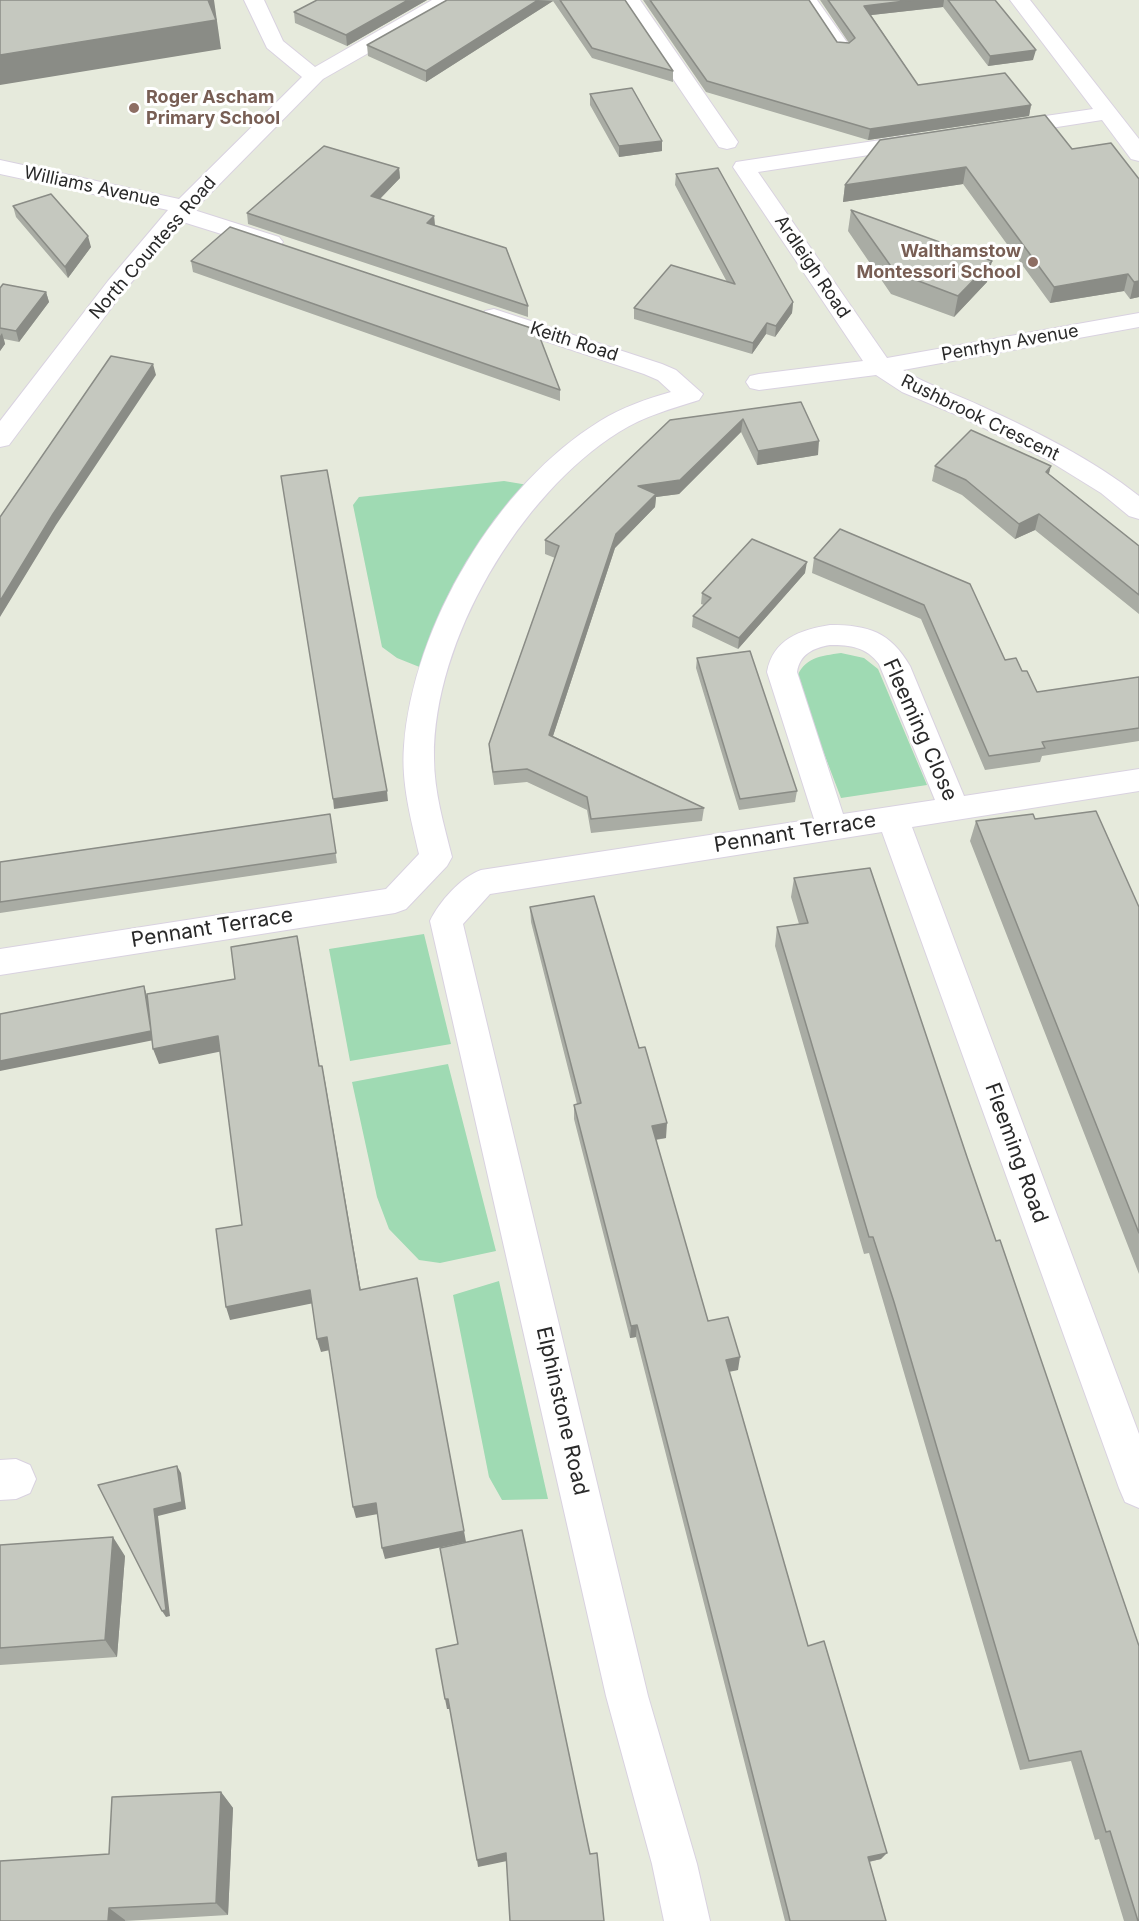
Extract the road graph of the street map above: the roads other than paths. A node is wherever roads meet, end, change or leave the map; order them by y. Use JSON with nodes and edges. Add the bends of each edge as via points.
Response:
{"nodes":[{"id":1,"x":254,"y":0,"type":"edge"},
{"id":2,"x":447,"y":0,"type":"edge"},
{"id":3,"x":630,"y":0,"type":"edge"},
{"id":4,"x":810,"y":0,"type":"edge"},
{"id":5,"x":1020,"y":0,"type":"edge"},
{"id":6,"x":843,"y":48,"type":"edge"},
{"id":7,"x":316,"y":75,"type":"junction"},
{"id":8,"x":1108,"y":113,"type":"junction"},
{"id":9,"x":980,"y":132,"type":"edge"},
{"id":10,"x":945,"y":137,"type":"edge"},
{"id":11,"x":727,"y":142,"type":"dead end"},
{"id":12,"x":1139,"y":154,"type":"edge"},
{"id":13,"x":0,"y":167,"type":"edge"},
{"id":14,"x":181,"y":210,"type":"junction"},
{"id":15,"x":294,"y":249,"type":"edge"},
{"id":16,"x":468,"y":307,"type":"edge"},
{"id":17,"x":1139,"y":320,"type":"edge"},
{"id":18,"x":880,"y":367,"type":"junction"},
{"id":19,"x":759,"y":382,"type":"dead end"},
{"id":20,"x":690,"y":394,"type":"joint"},
{"id":21,"x":0,"y":439,"type":"edge"},
{"id":22,"x":1139,"y":510,"type":"edge"},
{"id":23,"x":1139,"y":780,"type":"edge"},
{"id":24,"x":955,"y":810,"type":"junction"},
{"id":25,"x":893,"y":819,"type":"junction"},
{"id":26,"x":832,"y":828,"type":"junction"},
{"id":27,"x":461,"y":904,"type":"joint"},
{"id":28,"x":0,"y":962,"type":"edge"},
{"id":29,"x":1139,"y":1488,"type":"edge"},
{"id":30,"x":687,"y":1921,"type":"edge"}],
"edges":[{"from":1,"to":7,"type":"street","via":[[274,44]]},
{"from":2,"to":7,"type":"street","name":"North Countess Road"},
{"from":3,"to":11,"type":"street"},
{"from":4,"to":6,"type":"lane"},
{"from":5,"to":8,"type":"street"},
{"from":7,"to":14,"type":"street","name":"North Countess Road"},
{"from":8,"to":9,"type":"street"},
{"from":8,"to":12,"type":"street"},
{"from":10,"to":18,"type":"street","name":"Ardleigh Road","via":[[744,167]]},
{"from":13,"to":14,"type":"street","name":"Williams Avenue"},
{"from":14,"to":15,"type":"street"},
{"from":14,"to":21,"type":"street","name":"North Countess Road","via":[[116,286]]},
{"from":16,"to":20,"type":"street","name":"Keith Road","via":[[652,369],[667,375]]},
{"from":17,"to":18,"type":"street","name":"Penrhyn Avenue"},
{"from":18,"to":19,"type":"street","name":"Penrhyn Avenue"},
{"from":18,"to":22,"type":"street","name":"Rushbrook Crescent","via":[[911,386],[1055,453]]},
{"from":20,"to":28,"type":"street","name":"Pennant Terrace","via":[[637,412],[565,459],[523,505],[472,576],[432,672],[423,704],[419,747],[421,797],[436,857],[395,900]]},
{"from":23,"to":24,"type":"street","name":"Pennant Terrace"},
{"from":24,"to":25,"type":"street","name":"Pennant Terrace"},
{"from":24,"to":26,"type":"street","name":"Fleeming Close","via":[[895,666],[885,651],[875,643],[834,635],[814,638],[795,647],[786,656],[782,672]]},
{"from":25,"to":26,"type":"street","name":"Pennant Terrace"},
{"from":25,"to":29,"type":"street","name":"Fleeming Road"},
{"from":26,"to":27,"type":"street","name":"Pennant Terrace","via":[[481,883]]},
{"from":27,"to":30,"type":"street","name":"Elphinstone Road","via":[[446,921],[634,1725]]}]}
